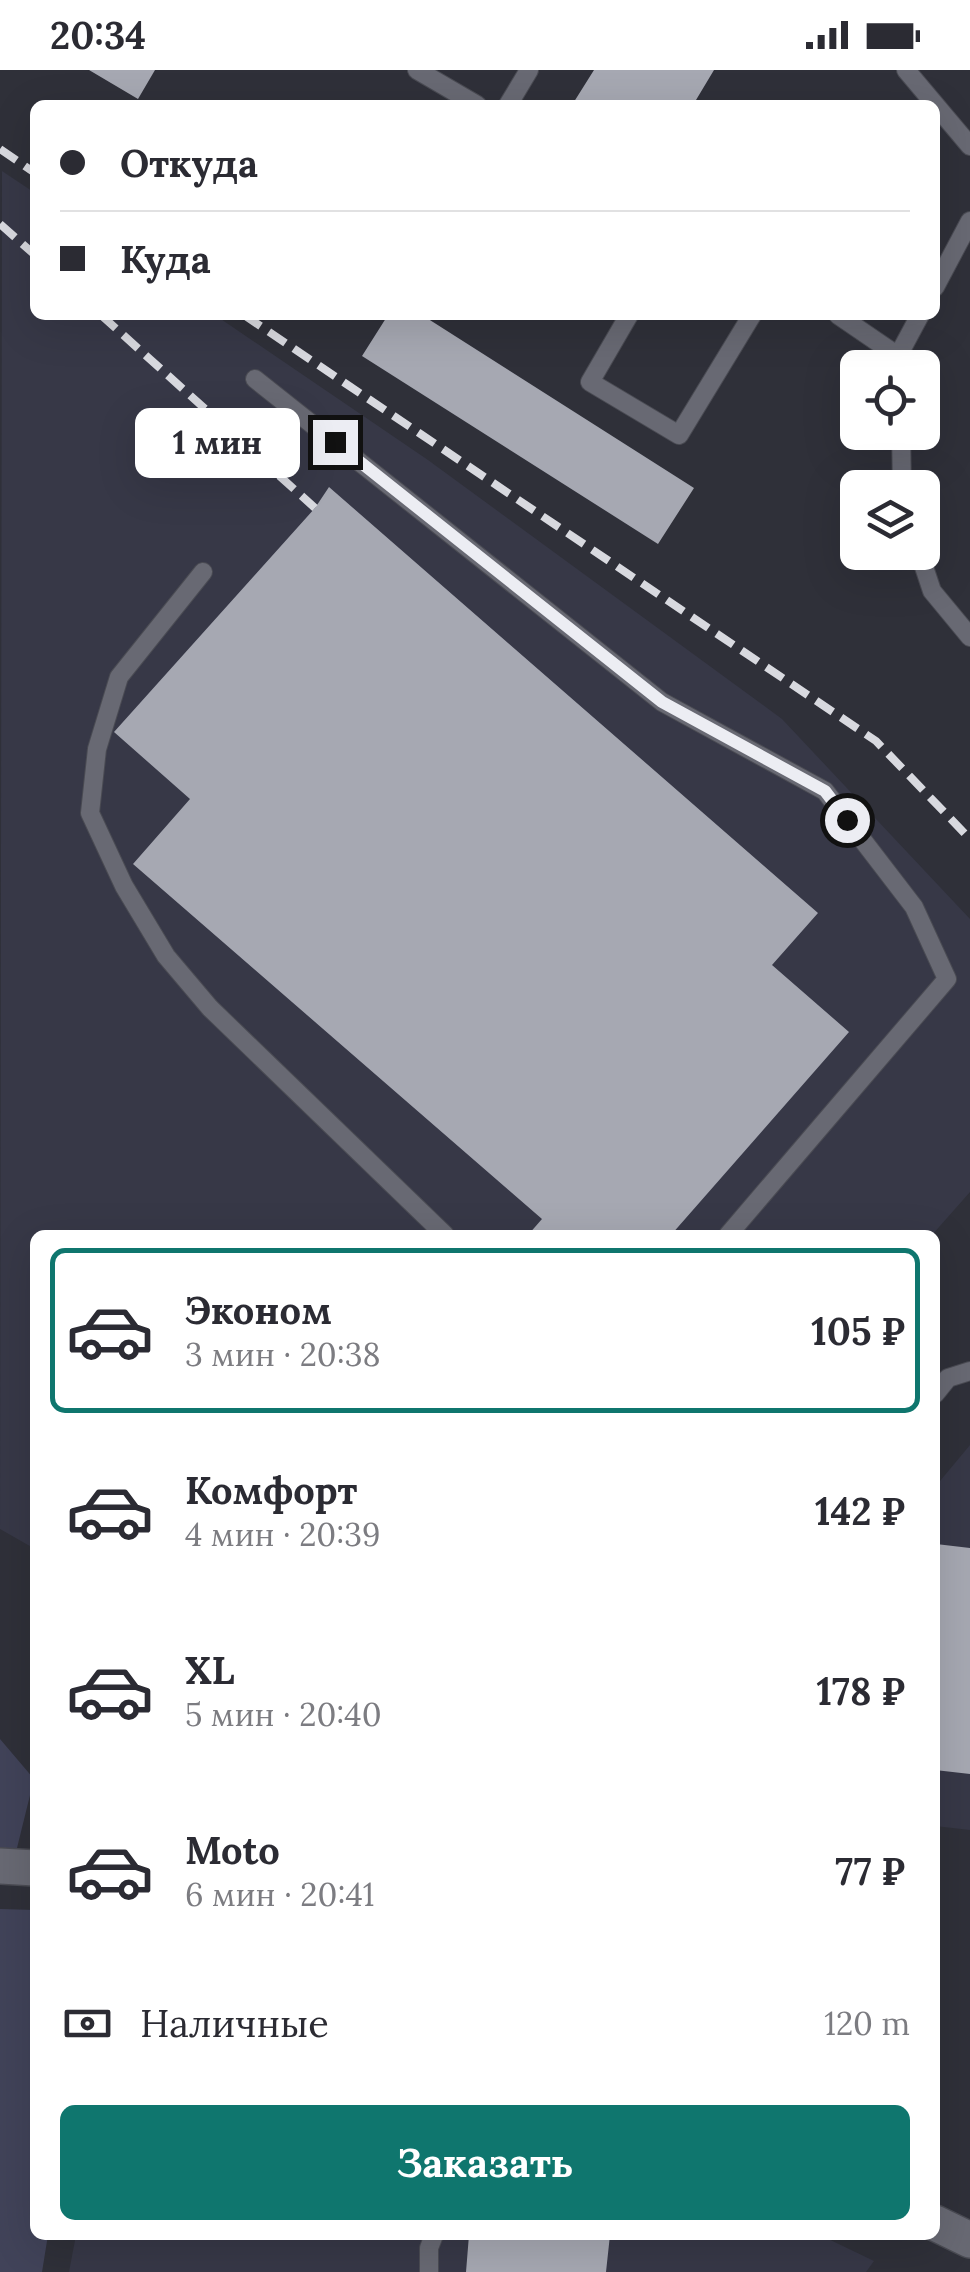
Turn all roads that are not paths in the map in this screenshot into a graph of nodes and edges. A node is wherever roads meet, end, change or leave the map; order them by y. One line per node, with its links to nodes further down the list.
1 (417, 70): 4 (lane)
2 (529, 70): 5 (lane)
3 (906, 70): 6 (lane)
4 (468, 100)
5 (511, 100)
6 (931, 100)
7 (940, 110): 8 (lane)
8 (970, 146)
9 (970, 222): 10 (lane)
10 (940, 278)
11 (626, 320): 12 (lane)
12 (749, 320)
13 (844, 320): 15 (lane)
14 (918, 320): 16 (lane)
15 (883, 350)
16 (904, 350)
17 (255, 379): 22 (lane)
18 (924, 570): 20 (lane)
19 (203, 572): 21 (lane)
20 (970, 637)
21 (441, 1230)
22 (732, 1230)
23 (970, 1371): 24 (lane)
24 (940, 1388)
25 (0, 1866): 26 (street)
26 (30, 1868)
27 (940, 2225): 29 (street)
28 (432, 2240): 30 (lane)
29 (970, 2240)
30 (430, 2272)

